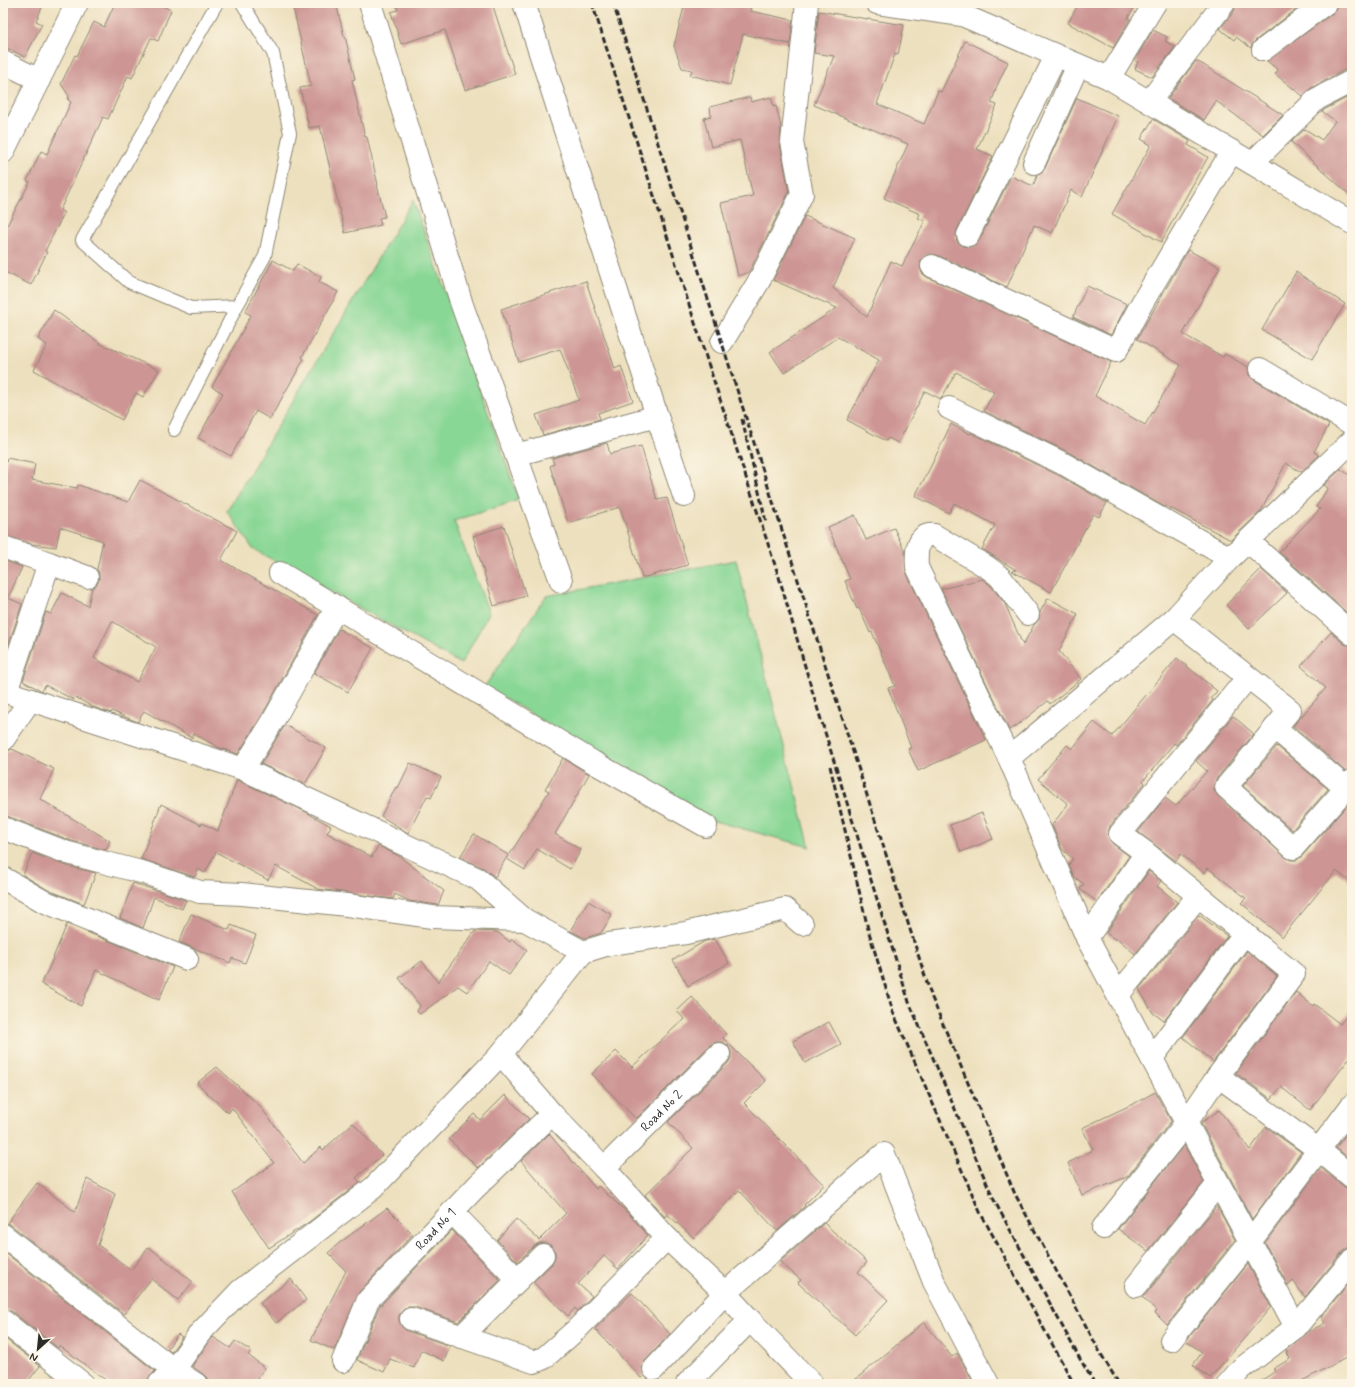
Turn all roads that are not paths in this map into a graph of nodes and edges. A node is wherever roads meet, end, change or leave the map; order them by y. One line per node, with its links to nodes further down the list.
1 (77, 3): 17 (street)
2 (217, 3): 27 (lane)
3 (242, 3): 27 (lane)
4 (370, 3): 35 (street)
5 (524, 3): 31 (street)
6 (807, 3): 28 (street)
7 (877, 3): 11 (street)
8 (1155, 3): 16 (street)
9 (1224, 3): 19 (street)
10 (1326, 3): 12 (street)
11 (966, 9): 13 (street)
12 (1263, 50)
13 (1056, 56): 15 (street); 25 (street)
14 (3, 62): 17 (street)
15 (1078, 65): 16 (street); 22 (street)
16 (1109, 78): 19 (street)
17 (39, 80): 21 (street)
18 (1352, 81): 23 (street)
19 (1150, 102): 20 (street)
20 (1232, 151): 23 (street); 26 (street)
21 (3, 152)
22 (1034, 163)
23 (1252, 163): 24 (street)
24 (1352, 223)
25 (968, 235)
26 (932, 266)
27 (237, 306): 33 (lane)
28 (722, 342)
29 (1260, 369): 32 (street)
30 (949, 408): 39 (street)
31 (658, 416): 35 (street); 36 (street)
32 (1352, 424)
33 (174, 430)
34 (1352, 441): 37 (street)
35 (516, 455): 43 (street)
36 (684, 496)
37 (1248, 541): 39 (street); 47 (street)
38 (3, 547): 40 (street)
39 (1230, 558): 46 (street)
40 (49, 563): 42 (street); 49 (street)
41 (280, 573): 44 (street)
42 (87, 577)
43 (561, 581)
44 (337, 607): 54 (street); 56 (street)
45 (1028, 614): 53 (street)
46 (1174, 619): 48 (street); 53 (street)
47 (1352, 634)
48 (1248, 677): 51 (street); 58 (street)
49 (5, 692): 50 (street)
50 (30, 700): 52 (street); 54 (street)
51 (1275, 728): 55 (street); 55 (street)
52 (3, 740)
53 (1009, 758): 64 (street)
54 (243, 769): 61 (street)
55 (1349, 785)
56 (706, 826)
57 (3, 828): 61 (street)
58 (1146, 853): 60 (street); 64 (street)
59 (3, 878): 66 (street)
60 (1198, 896): 63 (street); 67 (street)
61 (525, 920): 65 (street)
62 (802, 924): 65 (street)
63 (1244, 934): 70 (street); 71 (street)
64 (1087, 938): 67 (street)
65 (583, 952): 68 (street)
66 (187, 959)
67 (1118, 995): 70 (street)
68 (501, 1054): 73 (street); 97 (street)
69 (719, 1054): 76 (street, Road No 2)
70 (1152, 1058): 74 (street)
71 (1218, 1076): 74 (street); 75 (street)
72 (1352, 1106): 75 (street)
73 (552, 1114): 76 (street); 79 (street, Road No 1)
74 (1186, 1122): 78 (street); 80 (street)
75 (1319, 1150): 77 (street); 83 (street)
76 (604, 1168): 82 (street)
77 (1352, 1178)
78 (1218, 1184): 83 (street); 87 (street)
79 (452, 1212): 86 (street); 95 (street, Road No 1)
80 (1103, 1228)
81 (3, 1235): 97 (street)
82 (668, 1238): 88 (street); 93 (street)
83 (1250, 1242): 92 (street); 94 (street)
84 (543, 1255): 86 (street)
85 (1350, 1267): 92 (street)
86 (518, 1280): 93 (street)
87 (1136, 1286)
88 (726, 1293): 90 (street); 96 (street); 102 (street)
89 (411, 1319): 93 (street)
90 (750, 1320): 100 (street); 101 (street)
91 (3, 1321): 98 (street)
92 (1296, 1327): 103 (street)
93 (461, 1337)
94 (1171, 1340)
95 (343, 1361)
96 (654, 1369)
97 (166, 1377): 99 (street)
98 (82, 1384)
99 (196, 1384)
100 (687, 1384)
101 (812, 1384)
102 (988, 1384)
103 (1228, 1384)

